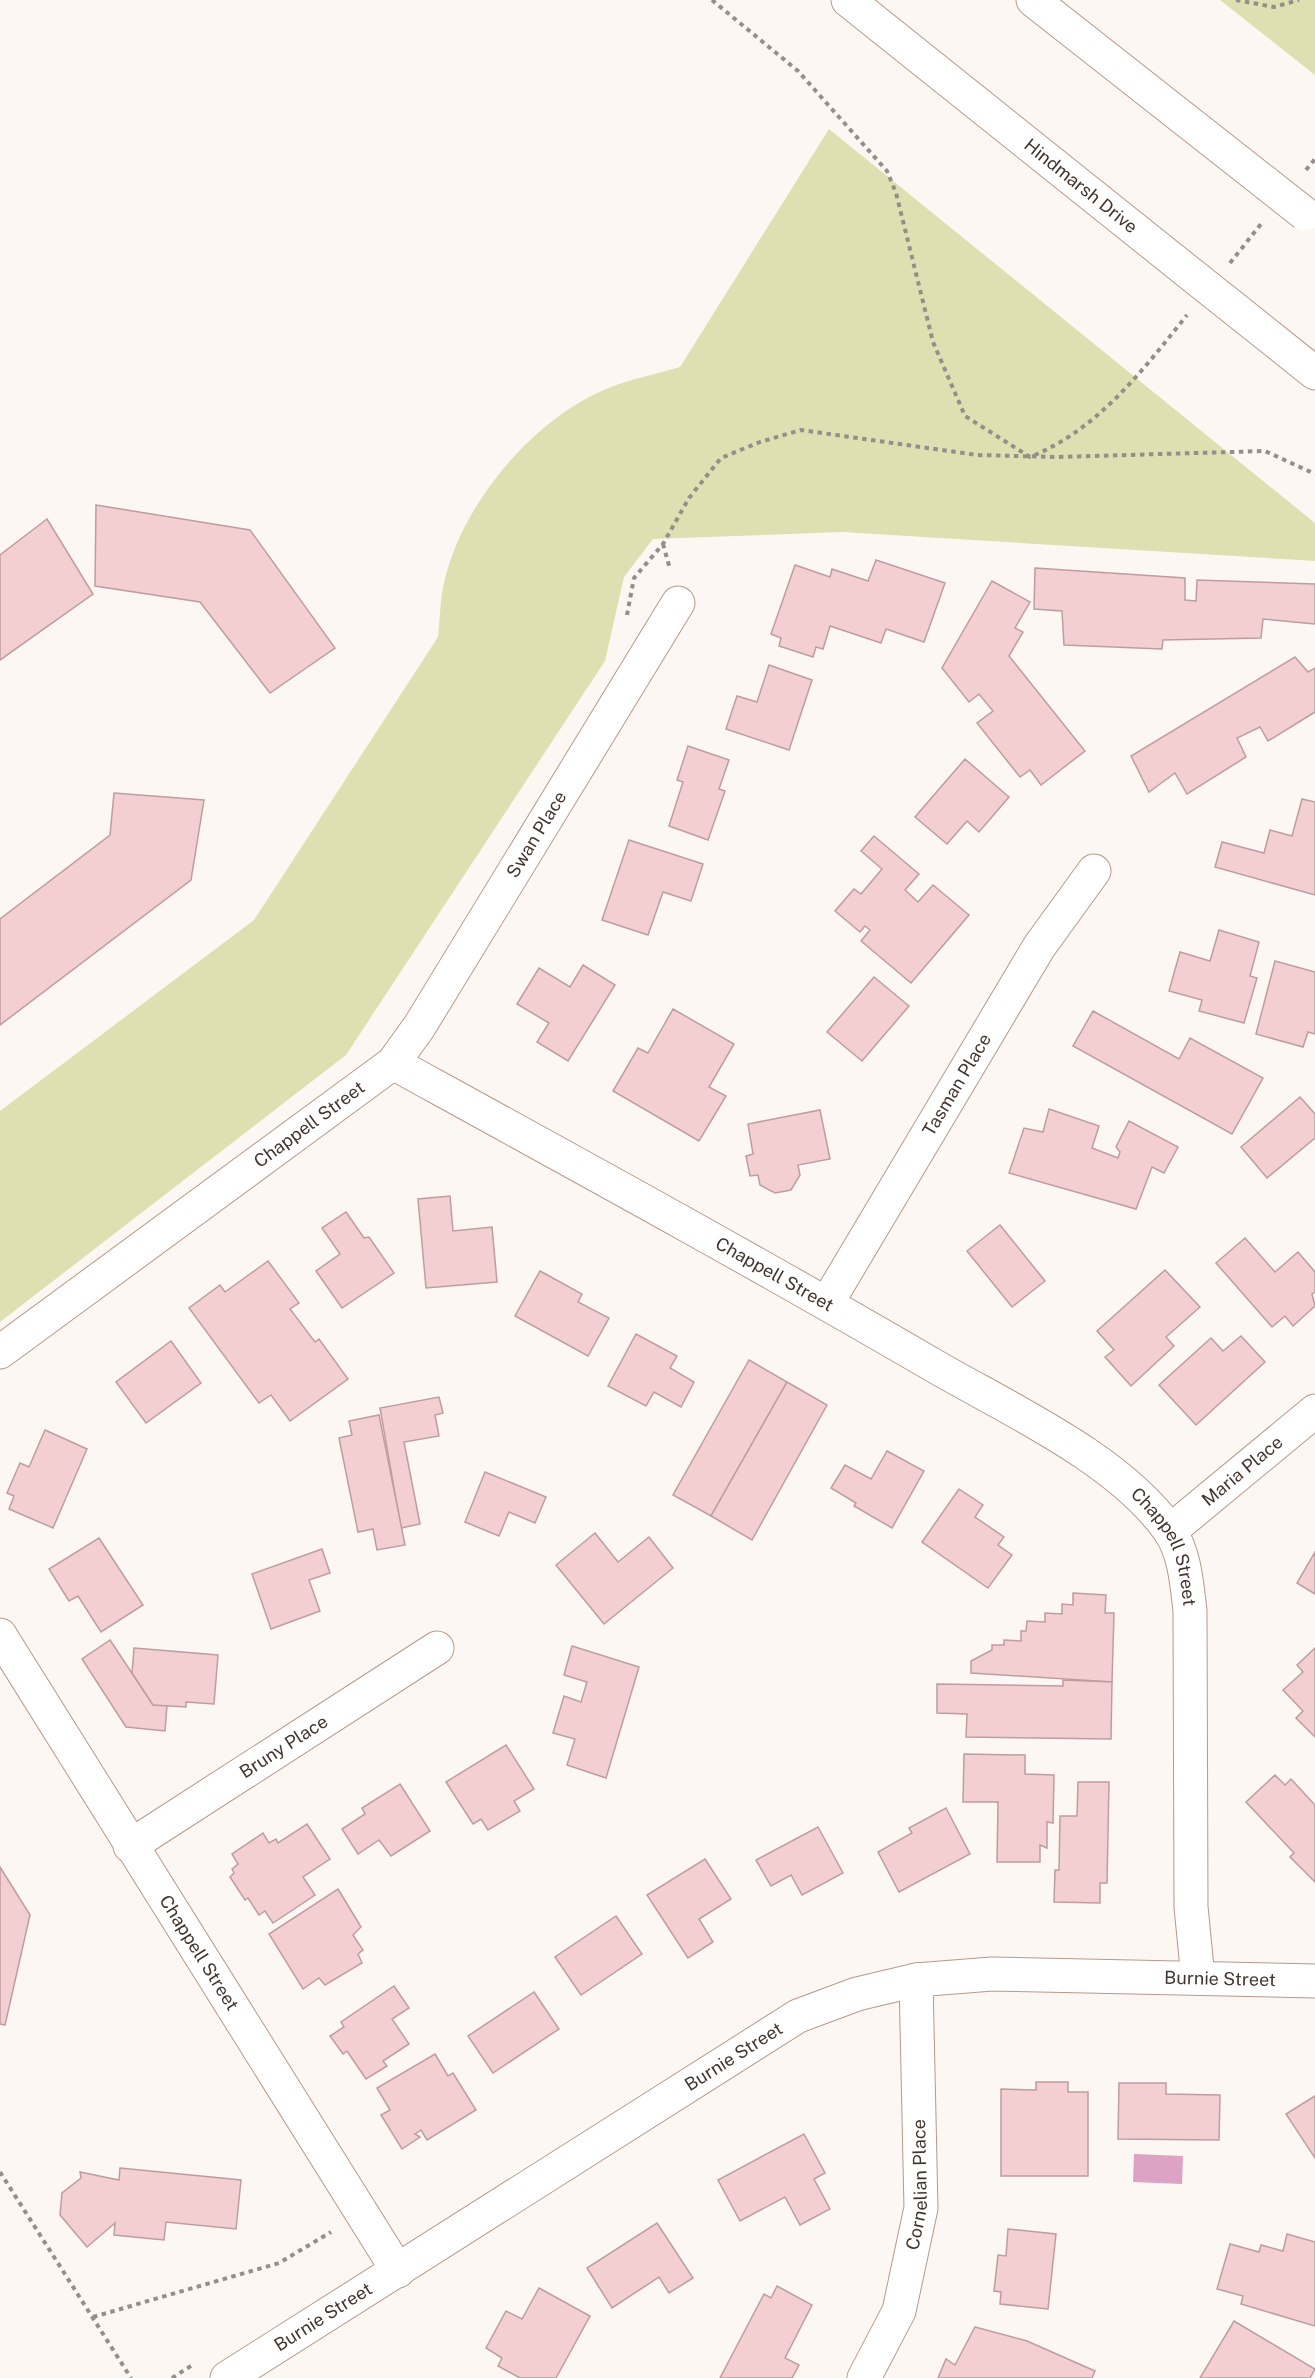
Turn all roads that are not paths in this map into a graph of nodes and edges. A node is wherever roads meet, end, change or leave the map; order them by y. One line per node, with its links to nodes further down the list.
1 (848, 0): 4 (street, Hindmarsh Drive, bridge)
2 (1033, 0): 3 (street, bridge)
3 (1310, 218)
4 (1315, 374)
5 (678, 603): 7 (street, Swan Place)
6 (1094, 871): 8 (street, Tasman Place)
7 (393, 1063): 8 (street, Chappell Street); 9 (street, Chappell Street)
8 (827, 1303): 11 (street, Chappell Street)
9 (0, 1352)
10 (1315, 1411): 11 (street, Maria Place)
11 (1170, 1531): 15 (street, Chappell Street)
12 (0, 1635): 14 (street, Chappell Street)
13 (436, 1648): 14 (street, Bruny Place)
14 (130, 1846): 18 (street, Chappell Street)
15 (1198, 1978): 16 (street, Burnie Street); 17 (street, Burnie Street)
16 (916, 1980): 18 (street, Burnie Street); 20 (street, Cornelian Place)
17 (1315, 1981)
18 (398, 2271): 19 (street, Burnie Street)
19 (227, 2378)
20 (864, 2378)

